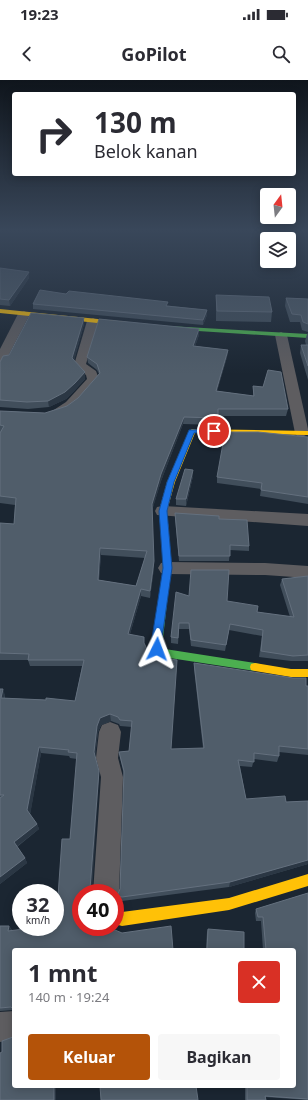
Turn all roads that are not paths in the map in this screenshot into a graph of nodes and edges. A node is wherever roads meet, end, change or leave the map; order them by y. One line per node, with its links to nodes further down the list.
1 (0, 311): 2 (main road)
2 (24, 314): 3 (main road); 8 (street)
3 (93, 321): 4 (main road); 9 (street)
4 (137, 325)
5 (159, 327): 6 (main road)
6 (281, 335): 7 (main road); 10 (street)
7 (308, 336)
8 (0, 360)
9 (41, 415)
10 (305, 433): 11 (main road)
11 (163, 511): 12 (street); 13 (main road)
12 (308, 520)
13 (167, 568): 14 (street); 15 (main road)
14 (308, 572)
15 (308, 673)
16 (110, 732): 18 (street)
17 (308, 880): 19 (main road)
18 (106, 884)
19 (124, 919)
20 (12, 1025): 21 (street)
21 (0, 1027)

